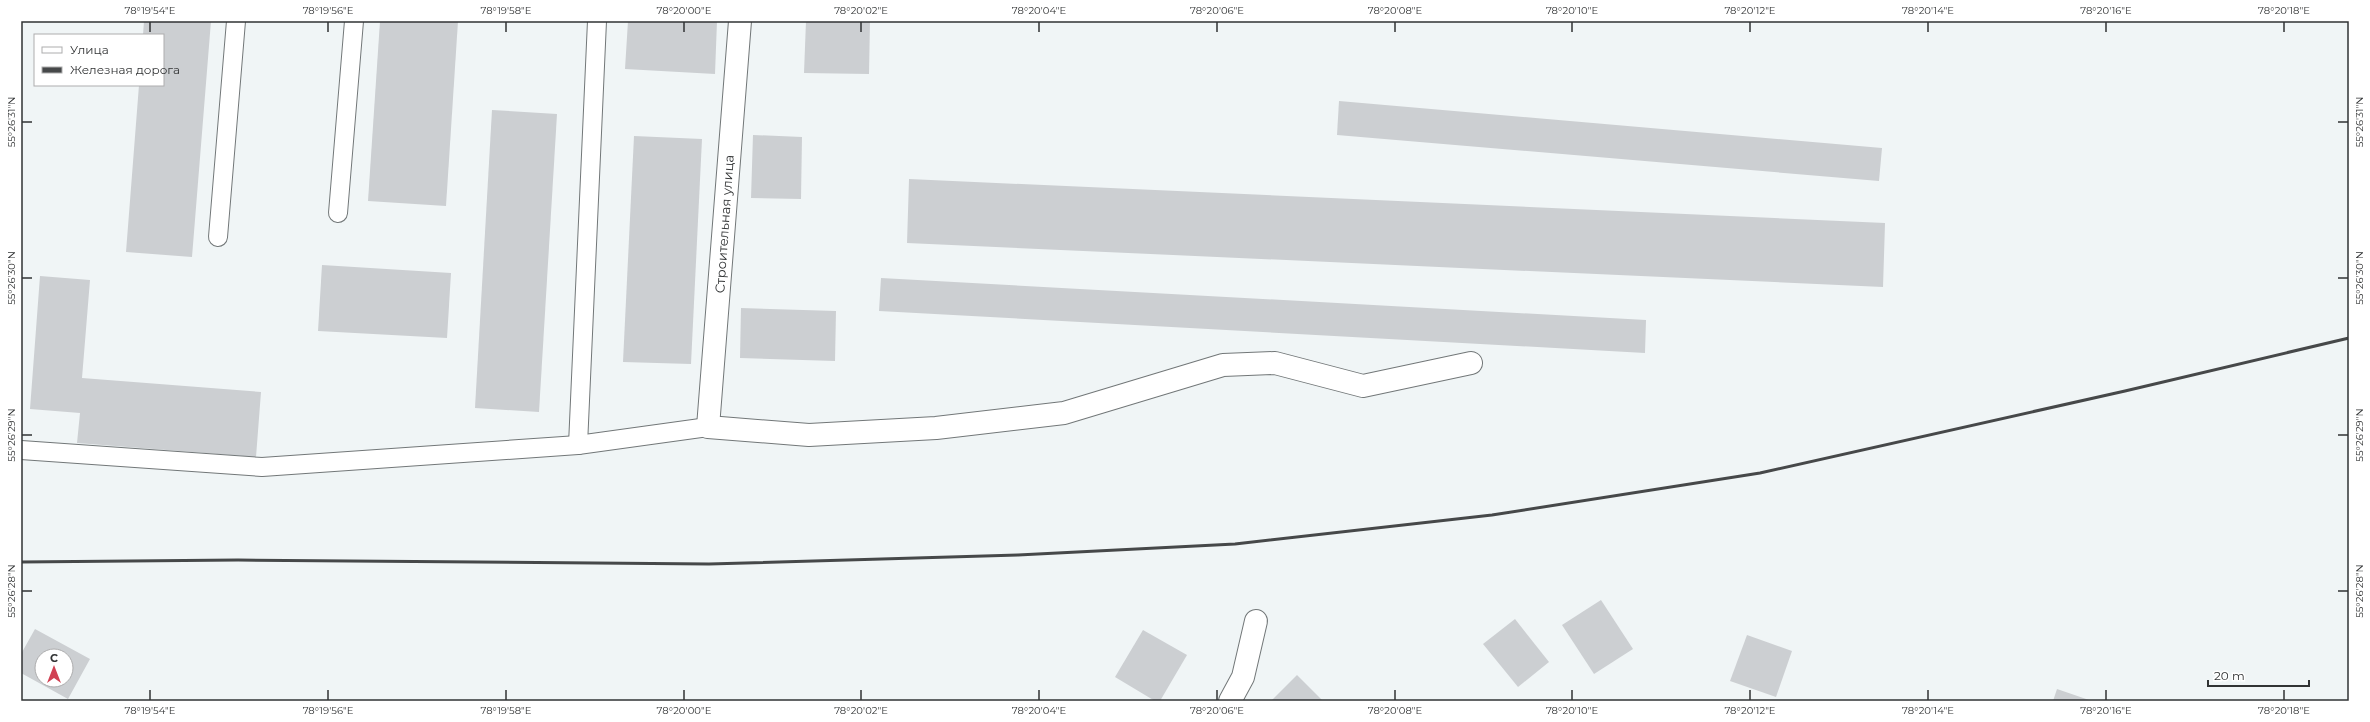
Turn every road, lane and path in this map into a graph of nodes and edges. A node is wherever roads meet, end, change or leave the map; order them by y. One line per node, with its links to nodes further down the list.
1 (236, 21): 6 (lane)
2 (354, 21): 5 (lane)
3 (597, 21): 9 (lane)
4 (740, 21): 8 (street, Строительная улица)
5 (338, 214)
6 (218, 237)
7 (1471, 363): 8 (street)
8 (708, 427): 9 (lane)
9 (578, 445): 10 (lane)
10 (21, 450)
11 (1256, 621): 12 (street)
12 (1230, 701)

